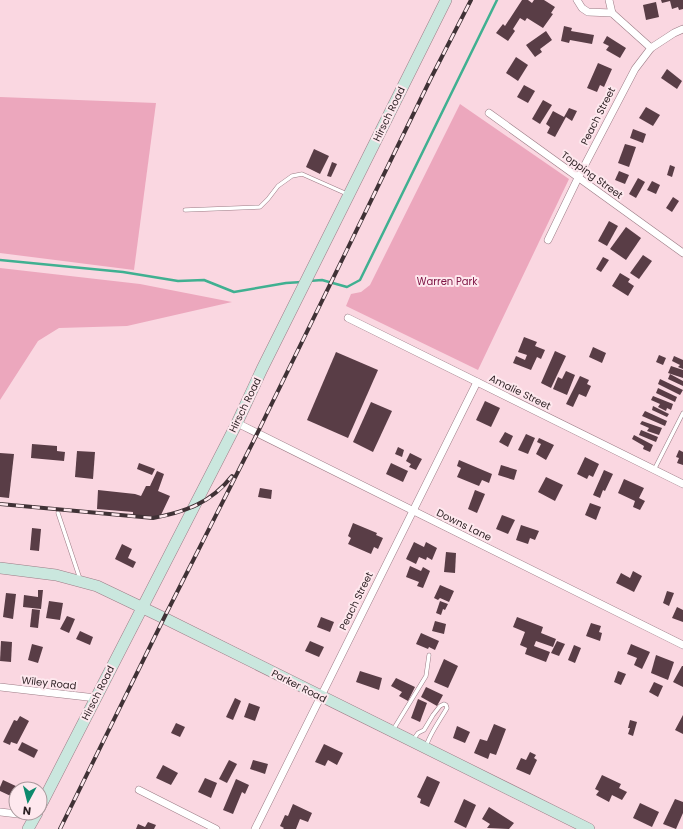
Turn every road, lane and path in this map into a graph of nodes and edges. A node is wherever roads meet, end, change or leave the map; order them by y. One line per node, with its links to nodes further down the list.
1 (446, 0): 9 (main road, Hirsch Road)
2 (577, 0): 4 (street)
3 (609, 0): 4 (street)
4 (612, 14): 6 (street)
5 (683, 29): 6 (street, Peach Street)
6 (651, 48): 8 (street, Peach Street)
7 (489, 113): 8 (street, Topping Street)
8 (578, 178): 11 (street, Peach Street); 12 (street, Topping Street)
9 (348, 195): 10 (lane); 16 (main road, Hirsch Road)
10 (185, 210)
11 (548, 240)
12 (683, 253)
13 (348, 318): 14 (street, Amalie Street)
14 (477, 382): 17 (street, Amalie Street); 19 (street, Peach Street)
15 (683, 413): 17 (lane)
16 (237, 423): 19 (street, Downs Lane); 23 (main road, Hirsch Road)
17 (654, 470): 18 (street, Amalie Street)
18 (683, 484)
19 (412, 511): 24 (street, Downs Lane); 27 (street, Peach Street)
20 (58, 514): 22 (lane)
21 (0, 568): 22 (main road, Parker Road)
22 (81, 582): 23 (main road, Parker Road)
23 (142, 608): 27 (main road, Parker Road); 28 (main road, Hirsch Road)
24 (683, 645)
25 (429, 655): 29 (lane)
26 (0, 687): 28 (street, Wiley Road)
27 (320, 696): 29 (main road, Parker Road); 35 (street, Peach Street)
28 (96, 698): 33 (main road, Hirsch Road)
29 (392, 732): 30 (main road, Parker Road)
30 (412, 741): 31 (main road, Parker Road); 31 (lane)
31 (426, 748): 36 (main road, Parker Road)
32 (139, 790): 34 (street)
33 (48, 791)
34 (216, 829)
35 (255, 829)
36 (589, 829)

